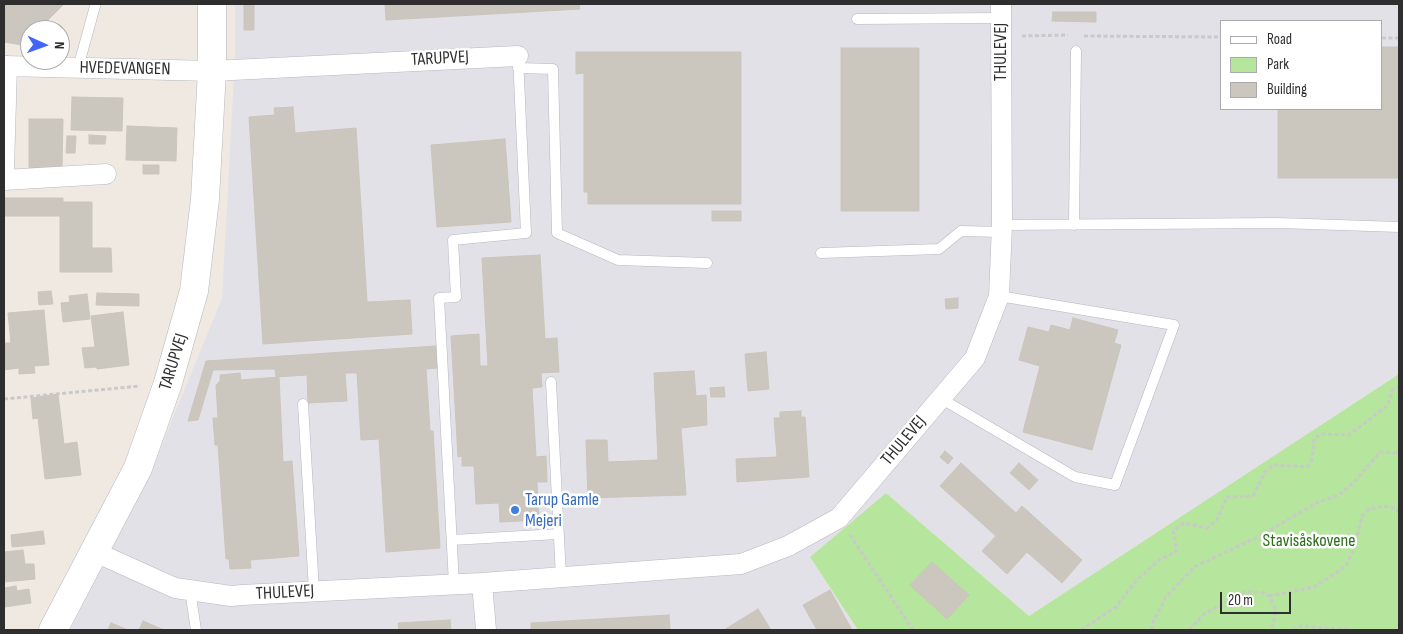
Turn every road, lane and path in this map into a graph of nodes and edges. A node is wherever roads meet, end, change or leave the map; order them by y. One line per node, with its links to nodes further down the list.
1 (212, 4): 12 (street, TARUPVEJ)
2 (95, 6): 11 (lane)
3 (857, 19): 4 (lane)
4 (1001, 19): 5 (path); 18 (street, THULEVEJ)
5 (1220, 37)
6 (1383, 38): 7 (path)
7 (1399, 38)
8 (1076, 51): 16 (lane)
9 (518, 62): 12 (street, TARUPVEJ); 20 (lane); 32 (lane)
10 (6, 66): 11 (street, HVEDEVANGEN); 13 (street, HVEDEVANGEN)
11 (78, 68): 12 (street, HVEDEVANGEN)
12 (212, 71): 23 (street, TARUPVEJ)
13 (4, 168)
14 (106, 174): 15 (street)
15 (4, 180)
16 (1074, 225): 17 (lane); 18 (lane)
17 (1399, 227)
18 (1002, 228): 19 (lane); 21 (street, THULEVEJ)
19 (820, 252)
20 (707, 263)
21 (999, 296): 25 (street, THULEVEJ); 25 (lane)
22 (551, 382): 31 (lane)
23 (168, 383): 26 (path); 33 (street, TARUPVEJ)
24 (1399, 386): 44 (path)
25 (940, 398): 30 (street, THULEVEJ)
26 (4, 399)
27 (303, 404): 38 (lane)
28 (1399, 453): 45 (path)
29 (1399, 512): 39 (path)
30 (839, 518): 34 (street, THULEVEJ); 43 (path)
31 (558, 534): 32 (lane); 34 (lane)
32 (452, 540): 36 (lane)
33 (95, 552): 37 (street, THULEVEJ); 40 (street, TARUPVEJ)
34 (561, 577): 35 (street, THULEVEJ)
35 (482, 583): 36 (street, THULEVEJ); 42 (street)
36 (454, 584): 38 (street, THULEVEJ)
37 (190, 590): 38 (street, THULEVEJ); 41 (lane)
38 (314, 591)
39 (1268, 596): 46 (path); 47 (path)
40 (53, 630)
41 (196, 630)
42 (486, 630)
43 (913, 630)
44 (1081, 630)
45 (1152, 630)
46 (1189, 630)
47 (1272, 630)
48 (1293, 630): 49 (path)
49 (1356, 630)

